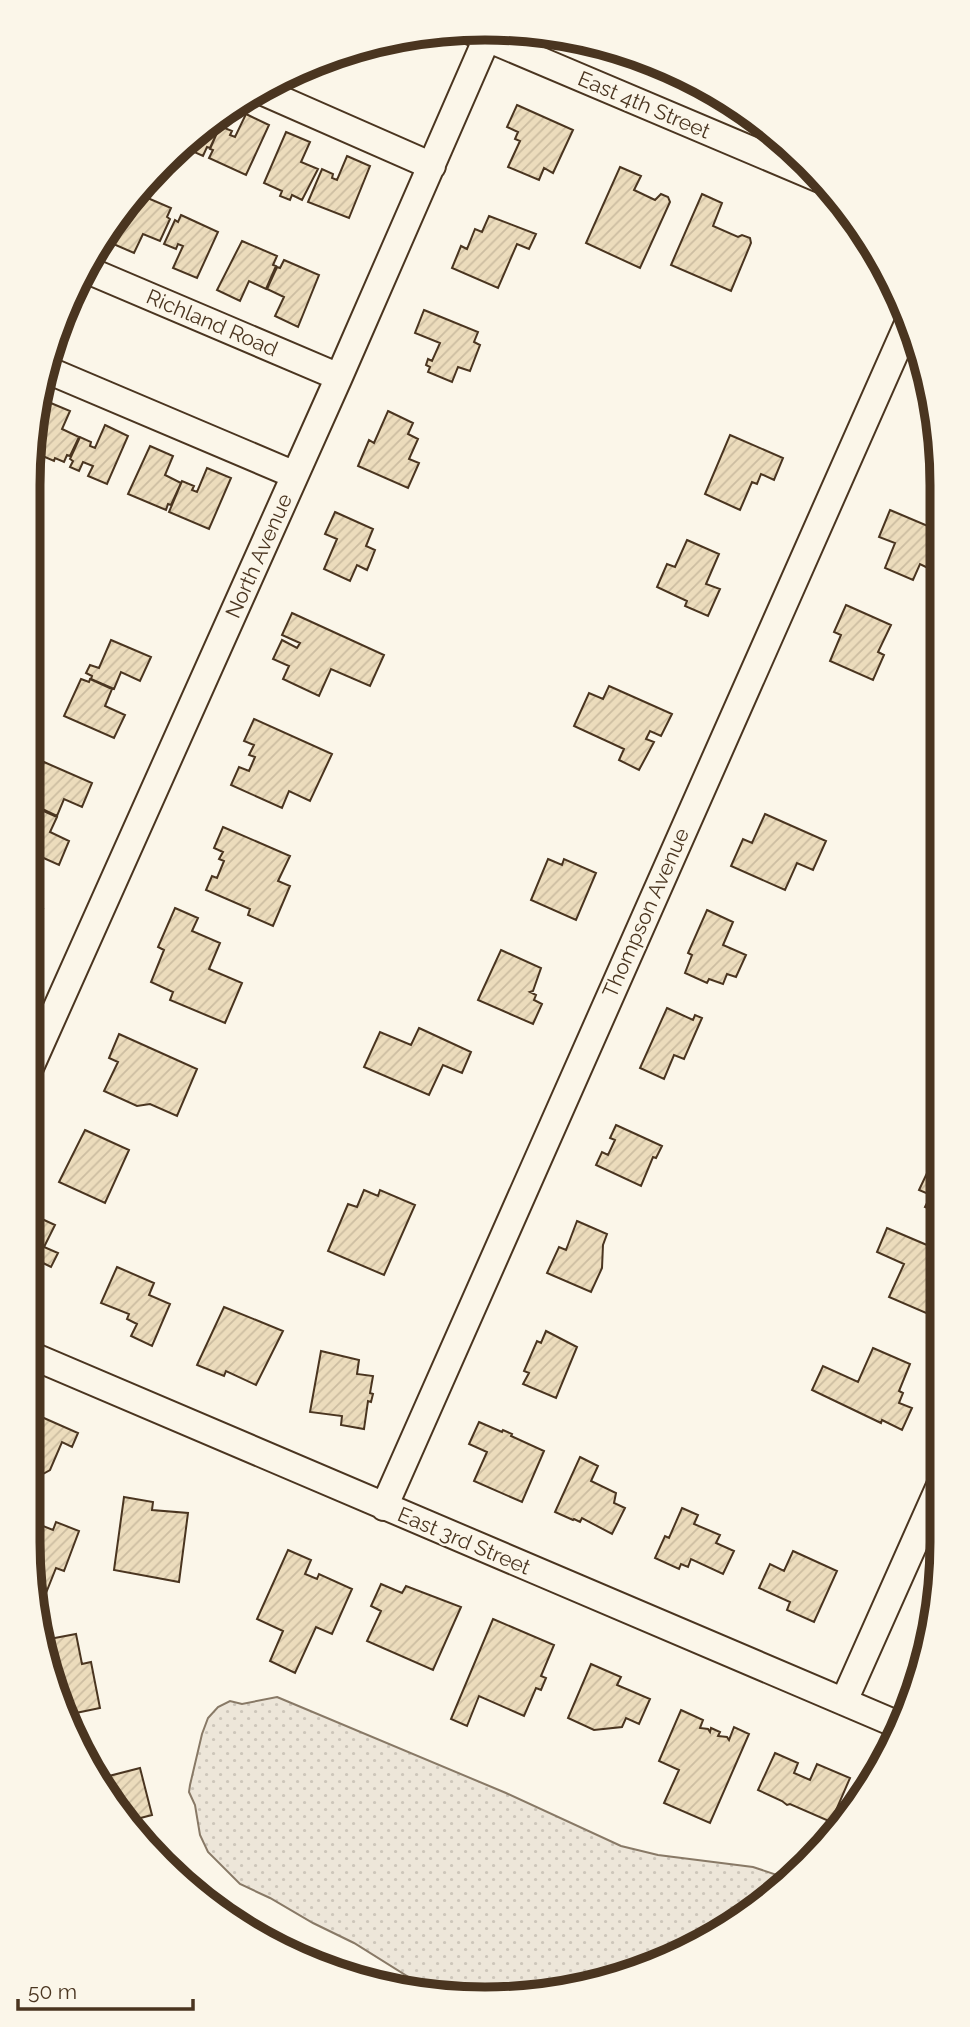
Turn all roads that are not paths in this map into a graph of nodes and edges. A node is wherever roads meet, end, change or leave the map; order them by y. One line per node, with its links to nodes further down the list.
1 (476, 40): 4 (street, North Avenue)
2 (493, 40): 5 (street, East 4th Street)
3 (271, 95): 4 (street)
4 (432, 166): 9 (street, North Avenue)
5 (799, 171)
6 (94, 273): 9 (street, Richland Road)
7 (903, 333): 13 (street, Thompson Avenue)
8 (54, 373): 10 (street)
9 (339, 377): 10 (street, North Avenue)
10 (295, 475): 11 (street, North Avenue)
11 (40, 1045)
12 (40, 1359): 13 (street, East 3rd Street)
13 (384, 1507): 15 (street, East 3rd Street)
14 (930, 1508): 15 (street)
15 (844, 1701): 16 (street, East 3rd Street)
16 (892, 1722)

